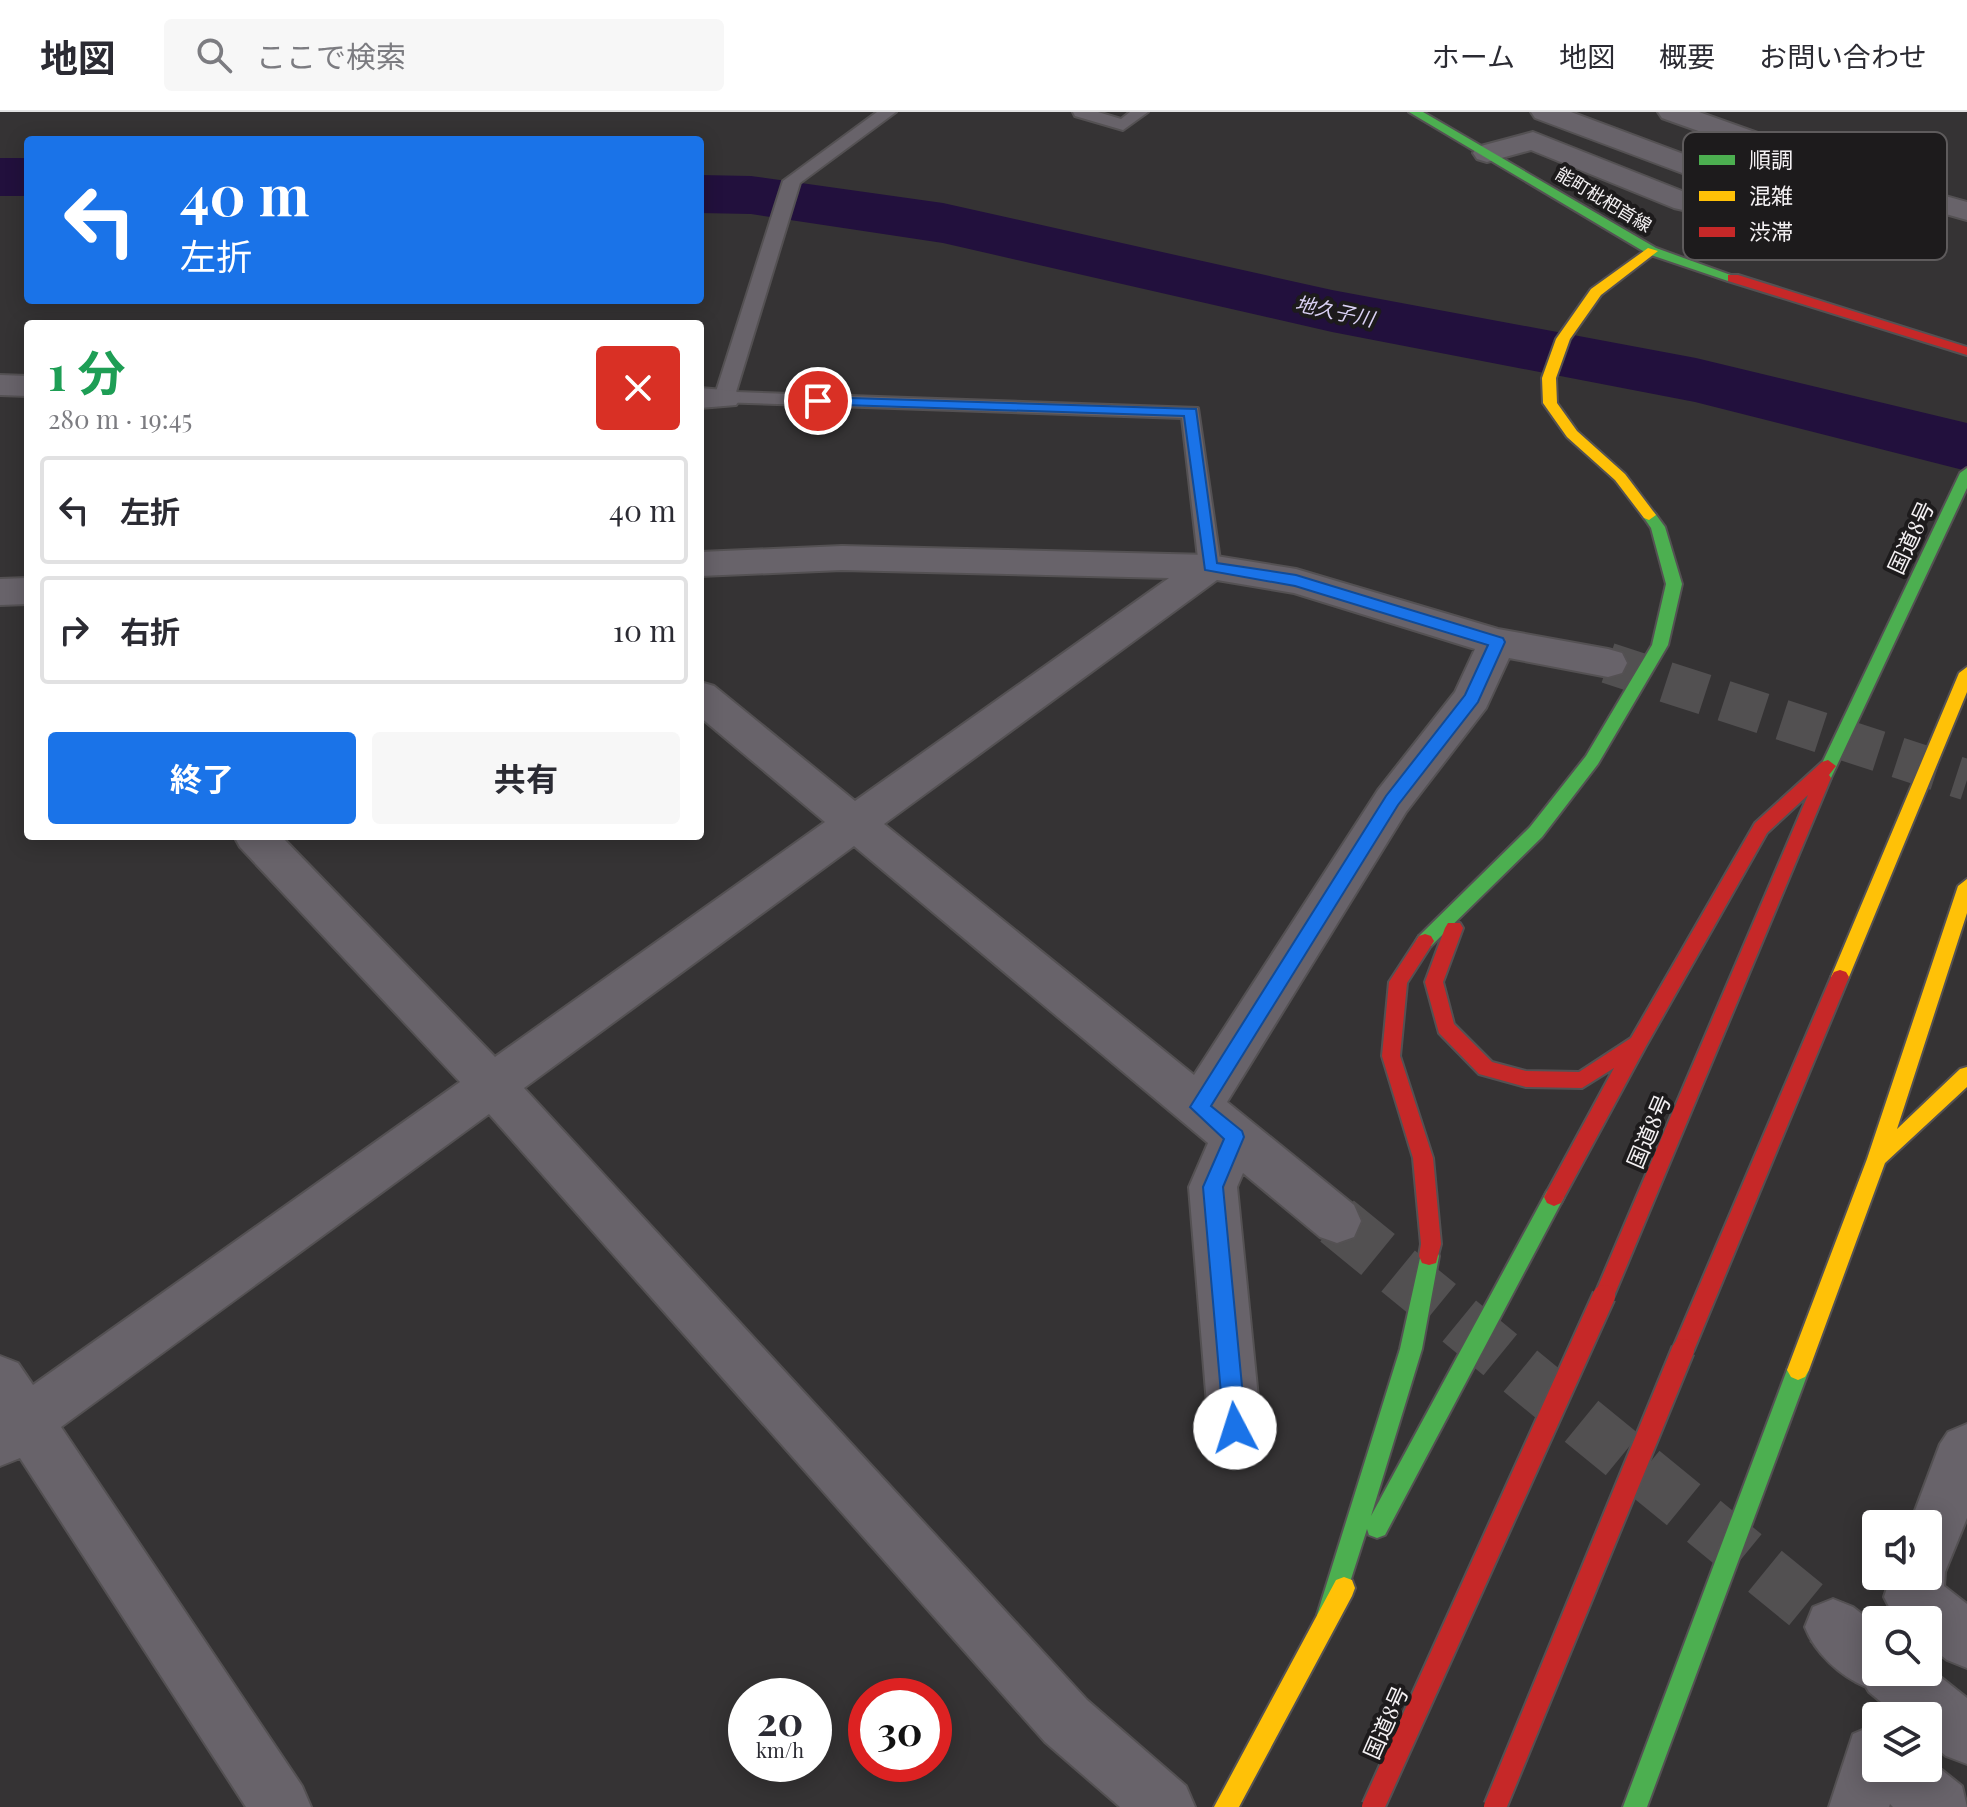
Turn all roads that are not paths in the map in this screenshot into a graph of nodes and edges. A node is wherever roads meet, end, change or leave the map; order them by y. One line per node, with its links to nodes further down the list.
1 (888, 112): 17 (lane)
2 (1081, 112): 3 (lane)
3 (1140, 112)
4 (1415, 112): 8 (main road, 能町枇杷首線)
5 (1545, 112): 9 (street)
6 (1672, 112): 7 (street)
7 (1728, 132)
8 (1487, 153): 10 (street); 13 (main road, 能町枇杷首線)
9 (1683, 164)
10 (1683, 202)
11 (1947, 205): 12 (street)
12 (1967, 211)
13 (1652, 251): 14 (main road, 能町枇杷首線); 29 (main road)
14 (1967, 351)
15 (0, 385): 16 (street)
16 (24, 386)
17 (712, 398): 20 (lane)
18 (1967, 473): 25 (main road, 国道8号)
19 (704, 564): 20 (street)
20 (1210, 567): 21 (street); 26 (street)
21 (1497, 642): 22 (street); 33 (street)
22 (1608, 663)
23 (1967, 673): 53 (main road, bridge)
24 (704, 699): 26 (street)
25 (1828, 766): 30 (main road); 52 (main road, 国道8号, bridge)
26 (854, 823): 32 (street); 33 (street)
27 (259, 840): 32 (street)
28 (1967, 886): 34 (main road)
29 (1462, 908): 30 (main road); 41 (main road)
30 (1639, 1040): 41 (main road)
31 (1967, 1075): 34 (main road)
32 (492, 1085): 36 (street); 50 (street)
33 (1217, 1122): 35 (street); 37 (street)
34 (1877, 1159): 54 (main road)
35 (1337, 1221)
36 (9, 1414): 49 (street)
37 (1235, 1428)
38 (1967, 1450): 39 (street)
39 (1942, 1511)
40 (1914, 1590): 43 (street)
41 (1329, 1615): 51 (main road)
42 (1833, 1627): 44 (street)
43 (1967, 1640)
44 (1862, 1651)
45 (1906, 1686): 46 (street)
46 (1967, 1735)
47 (1866, 1782): 55 (street)
48 (1909, 1782): 56 (street)
49 (281, 1807)
50 (1165, 1807)
51 (1226, 1807)
52 (1373, 1807)
53 (1495, 1807)
54 (1635, 1807)
55 (1859, 1807)
56 (1941, 1807)

